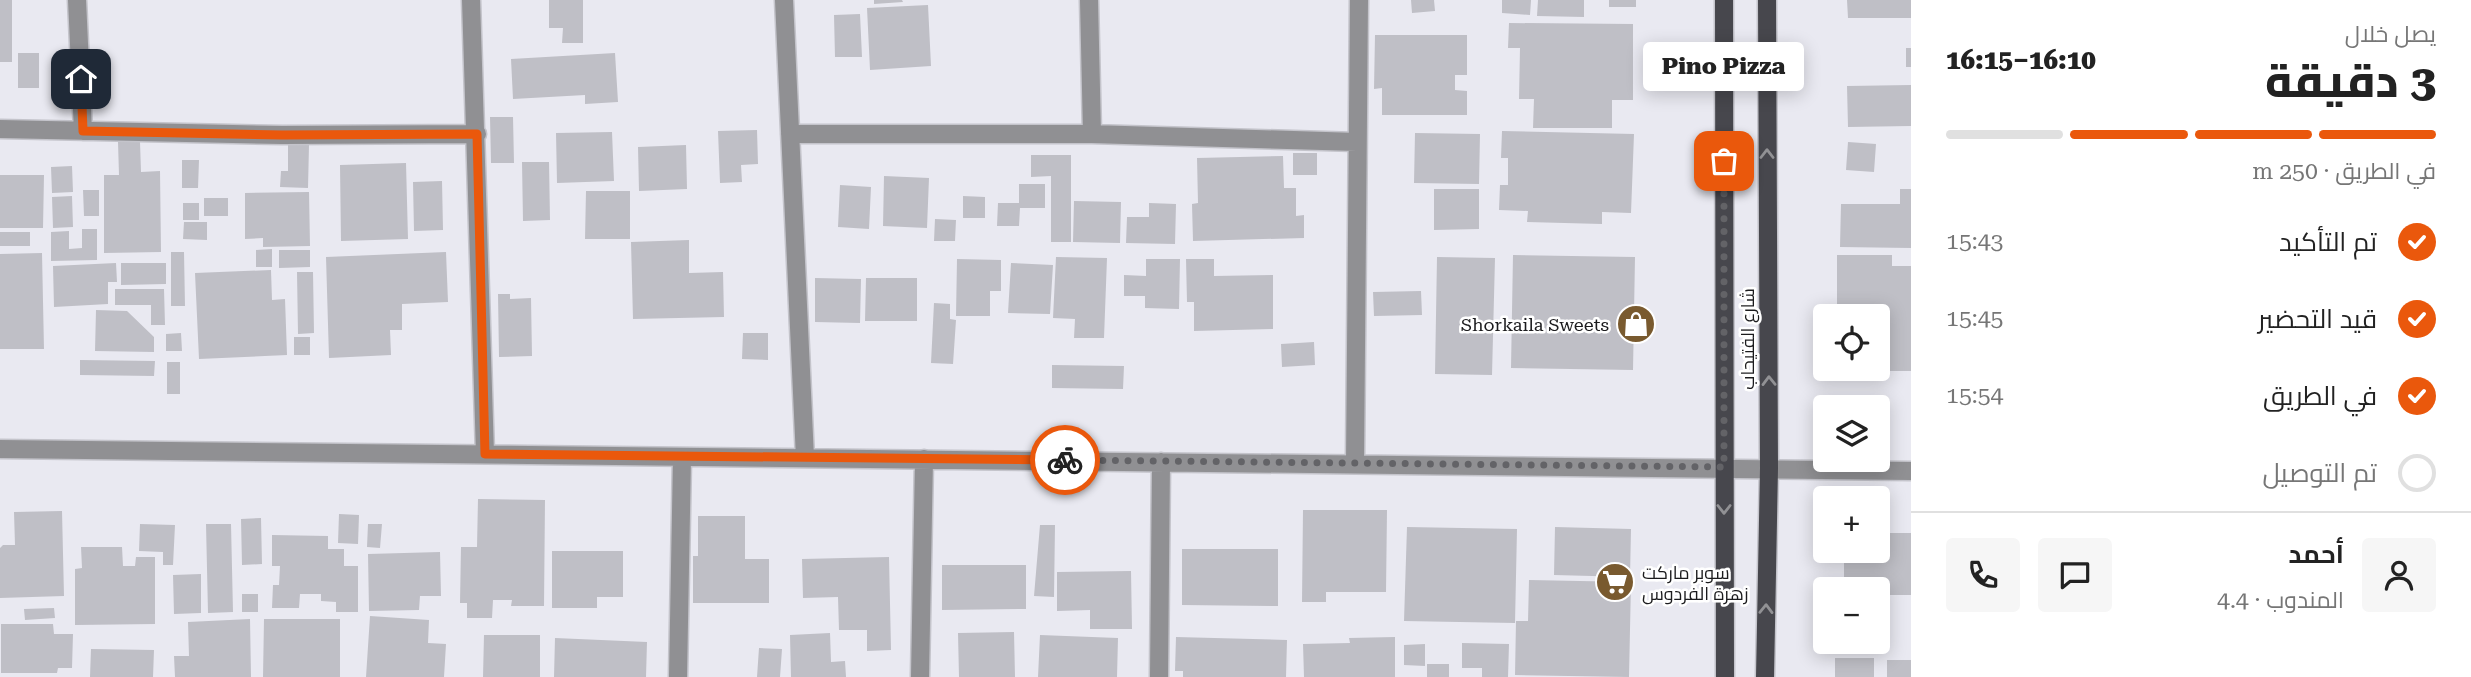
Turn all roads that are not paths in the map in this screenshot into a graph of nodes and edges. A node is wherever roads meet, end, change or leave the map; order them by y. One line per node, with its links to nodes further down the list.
1 (78, 0): 9 (street)
2 (471, 0): 10 (street)
3 (784, 0): 11 (street)
4 (1089, 0): 12 (street)
5 (1359, 0): 13 (street)
6 (1724, 0): 21 (main road, شارع الفتيحاب)
7 (1767, 0): 22 (main road, شارع الفتيحاب, one-way to 7)
8 (0, 129): 9 (street)
9 (83, 131): 10 (street)
10 (477, 134): 15 (street)
11 (790, 134): 12 (street); 17 (street)
12 (1092, 134): 13 (street)
13 (1357, 142): 20 (street)
14 (0, 449): 15 (street)
15 (485, 454): 16 (street)
16 (682, 457): 17 (street); 24 (street)
17 (805, 458): 18 (street)
18 (924, 459): 19 (street); 25 (street)
19 (1161, 462): 20 (street); 26 (street)
20 (1355, 463): 21 (street)
21 (1724, 467): 22 (street); 27 (main road, شارع الفتيحاب, one-way to 27)
22 (1769, 468): 23 (street); 28 (main road, شارع الفتيحاب, one-way to 22)
23 (1911, 471)
24 (678, 677)
25 (920, 677)
26 (1159, 677)
27 (1725, 677)
28 (1765, 677)

